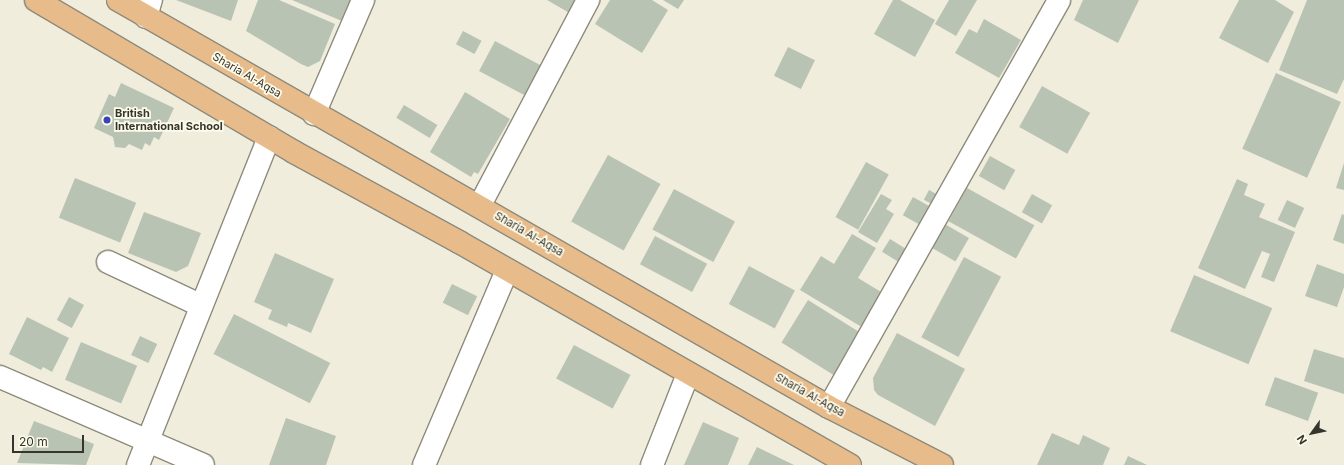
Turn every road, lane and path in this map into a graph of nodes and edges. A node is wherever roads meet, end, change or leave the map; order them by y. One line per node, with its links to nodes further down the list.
1 (36, 0): 8 (main road)
2 (118, 0): 6 (main road, Sharia Al-Aqsa)
3 (363, 0): 7 (street)
4 (588, 0): 9 (street)
5 (1059, 0): 15 (street)
6 (149, 8): 7 (main road, Sharia Al-Aqsa)
7 (314, 114): 9 (main road, Sharia Al-Aqsa)
8 (269, 137): 11 (main road); 12 (street)
9 (480, 206): 15 (main road, Sharia Al-Aqsa)
10 (108, 262): 12 (street)
11 (506, 270): 13 (main road); 19 (street)
12 (200, 305): 16 (street)
13 (688, 374): 20 (street); 21 (main road)
14 (0, 377): 16 (street)
15 (829, 407): 22 (main road, Sharia Al-Aqsa)
16 (149, 441): 17 (street); 18 (street)
17 (138, 465)
18 (203, 465)
19 (424, 465)
20 (652, 465)
21 (850, 465)
22 (942, 465)

